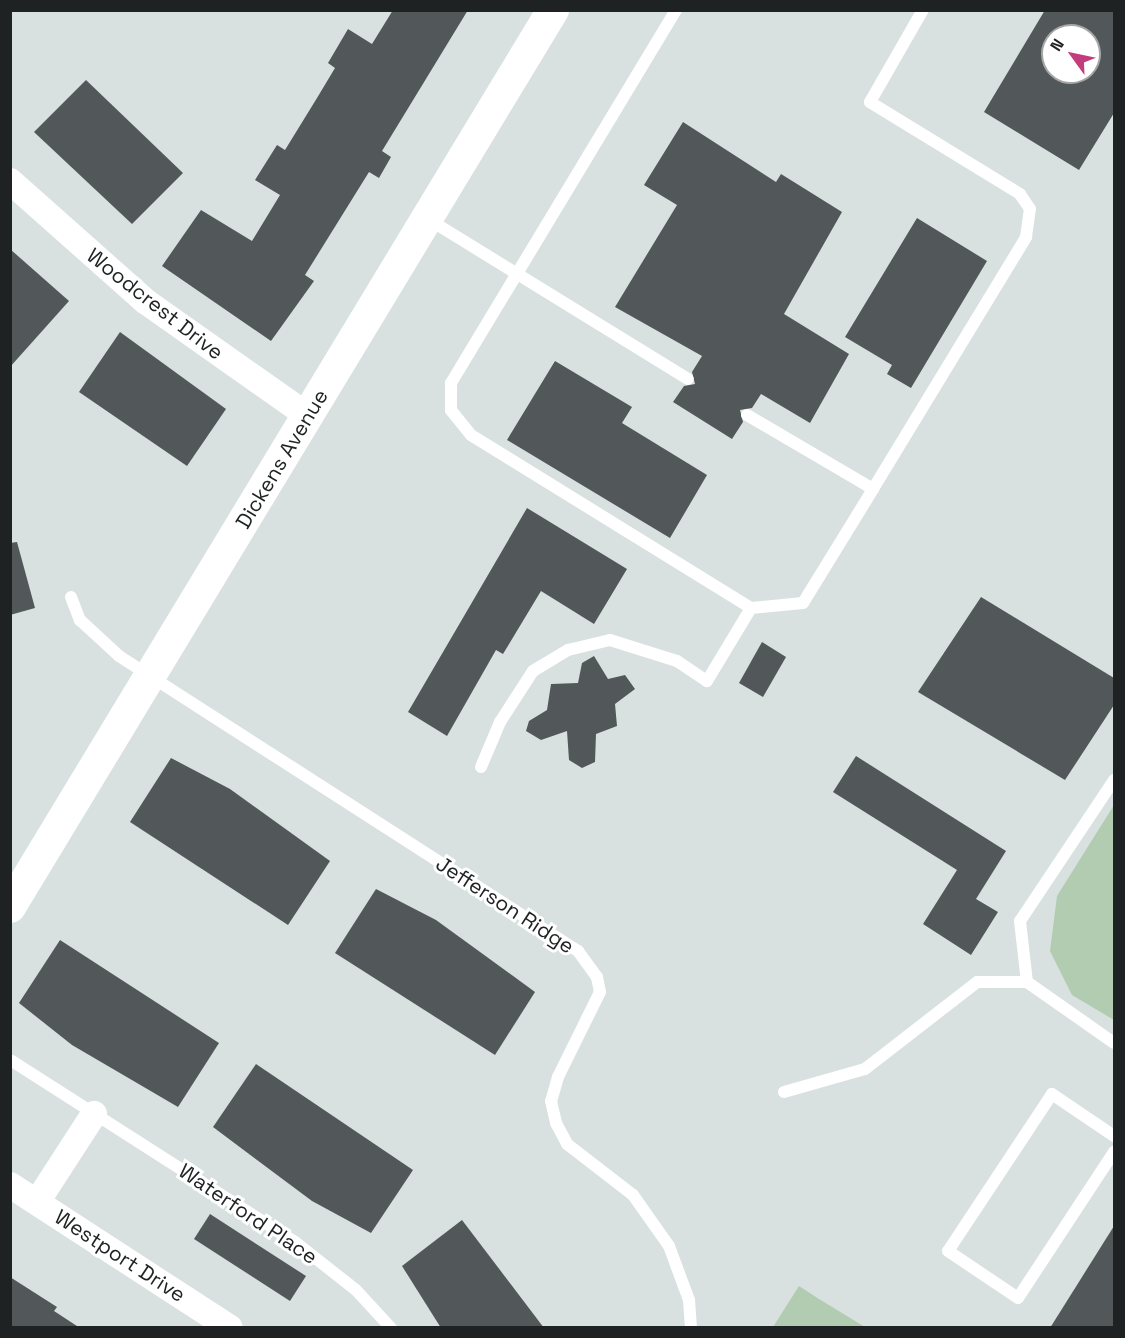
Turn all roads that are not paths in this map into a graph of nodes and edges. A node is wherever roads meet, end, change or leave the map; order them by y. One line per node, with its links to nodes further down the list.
1 (554, 10): 5 (street, Dickens Avenue)
2 (676, 10): 6 (lane)
3 (923, 10): 10 (lane)
4 (10, 181): 9 (street, Woodcrest Drive)
5 (428, 219): 6 (lane); 9 (street, Dickens Avenue)
6 (516, 273): 7 (lane); 12 (lane)
7 (688, 379)
8 (747, 415): 10 (lane)
9 (308, 416): 13 (street, Dickens Avenue)
10 (873, 489): 12 (lane)
11 (71, 597): 13 (lane)
12 (751, 608): 14 (lane)
13 (151, 676): 16 (street, Dickens Avenue); 28 (lane, Jefferson Ridge)
14 (481, 767)
15 (1114, 780): 17 (lane)
16 (10, 907)
17 (1027, 982): 18 (lane); 20 (lane)
18 (1114, 1043)
19 (12, 1061): 21 (lane, Waterford Place)
20 (784, 1092)
21 (94, 1114): 25 (street); 27 (lane, Waterford Place)
22 (1114, 1136): 23 (lane)
23 (1114, 1152)
24 (10, 1185): 25 (street, Westport Drive)
25 (37, 1202): 26 (street, Westport Drive)
26 (230, 1328)
27 (391, 1328)
28 (691, 1328)

